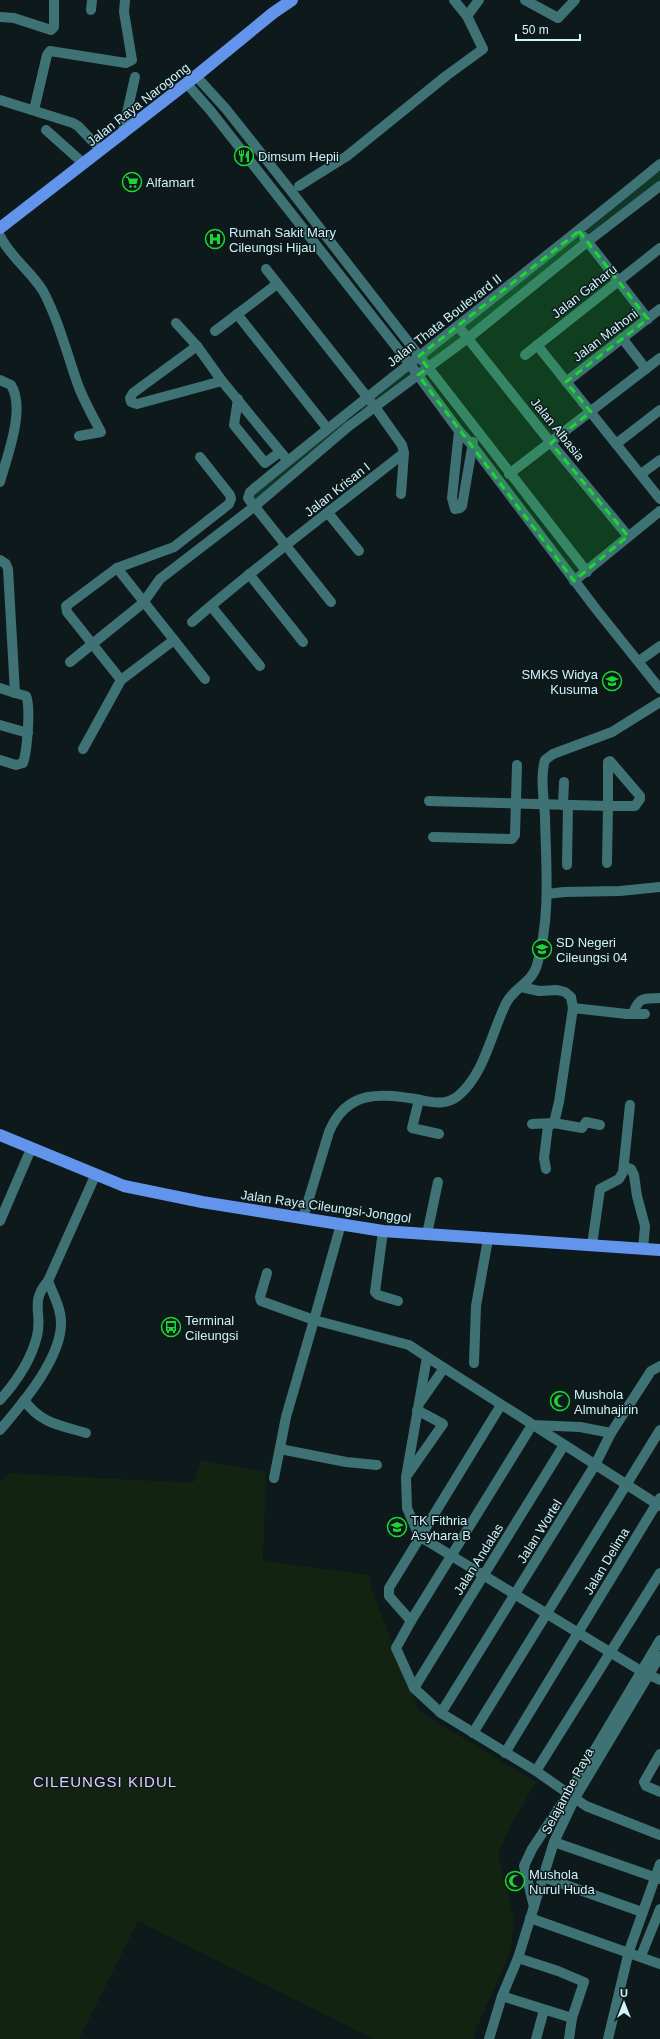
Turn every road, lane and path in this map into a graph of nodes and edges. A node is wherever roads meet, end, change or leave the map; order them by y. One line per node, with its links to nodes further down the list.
1 (54, 0): 9 (street)
2 (125, 0): 13 (street)
3 (292, 0): 11 (main road, Jalan Raya Narogong)
4 (454, 0): 8 (street)
5 (479, 0): 8 (street)
6 (525, 0): 7 (street)
7 (575, 0)
8 (467, 16): 19 (street)
9 (0, 17)
10 (135, 77): 15 (street)
11 (191, 80): 15 (main road, Jalan Raya Narogong); 39 (street); 40 (street)
12 (0, 100): 13 (street)
13 (34, 110): 16 (street)
14 (46, 130): 17 (street)
15 (122, 135): 16 (main road, Jalan Raya Narogong)
16 (101, 150): 17 (main road, Jalan Raya Narogong)
17 (83, 164): 21 (main road, Jalan Raya Narogong)
18 (660, 164): 23 (street, Jalan Thata Boulevard II)
19 (299, 186)
20 (660, 186): 23 (street, Jalan Thata Boulevard II)
21 (0, 228)
22 (0, 236): 52 (street)
23 (583, 236): 26 (street); 33 (street, Jalan Thata Boulevard II); 33 (street, Jalan Thata Boulevard II)
24 (660, 248): 26 (street, Jalan Gaharu)
25 (266, 269): 27 (street)
26 (618, 282): 30 (street); 35 (street, Jalan Gaharu)
27 (277, 284): 29 (street); 46 (street)
28 (660, 309): 30 (street, Jalan Mahoni)
29 (237, 314): 32 (street); 49 (street)
30 (648, 319): 34 (street, Jalan Mahoni)
31 (176, 323): 36 (street)
32 (215, 331)
33 (463, 331): 39 (street, Jalan Thata Boulevard II); 39 (street, Jalan Thata Boulevard II); 53 (street, Jalan Albasia)
34 (622, 338): 41 (street); 44 (street, Jalan Mahoni)
35 (537, 345): 37 (street, Jalan Gaharu); 44 (street)
36 (197, 346): 43 (street); 43 (street)
37 (525, 355)
38 (660, 358): 41 (street)
39 (423, 362): 40 (street, Jalan Thata Boulevard II); 40 (street, Jalan Thata Boulevard II); 51 (street)
40 (414, 369): 46 (street, Jalan Thata Boulevard II); 46 (street, Jalan Thata Boulevard II); 50 (street)
41 (646, 369): 48 (street)
42 (0, 380): 63 (street)
43 (222, 381): 45 (street)
44 (566, 382): 48 (street)
45 (238, 399): 56 (street); 56 (street)
46 (370, 402): 49 (street, Jalan Thata Boulevard II); 57 (street); 66 (street, Jalan Thata Boulevard II)
47 (660, 410): 54 (street)
48 (591, 412): 53 (street); 54 (street)
49 (327, 428): 60 (street, Jalan Thata Boulevard II)
50 (459, 431): 55 (street); 55 (street)
51 (478, 433): 55 (street); 61 (street)
52 (79, 436)
53 (551, 443): 61 (street); 69 (street, Jalan Albasia)
54 (616, 444): 62 (street)
55 (472, 445): 76 (street)
56 (280, 452): 60 (street)
57 (404, 453): 64 (street); 68 (street, Jalan Krisan I)
58 (200, 457): 73 (street)
59 (660, 460): 62 (street)
60 (288, 461): 66 (street, Jalan Thata Boulevard II)
61 (509, 474): 74 (street)
62 (641, 474): 65 (street)
63 (0, 482)
64 (401, 494)
65 (660, 499)
66 (255, 506): 70 (street); 78 (street, Jalan Thata Boulevard II)
67 (660, 511): 69 (street)
68 (328, 513): 70 (street, Jalan Krisan I); 71 (street)
69 (628, 536): 74 (street)
70 (285, 544): 75 (street, Jalan Krisan I); 77 (street)
71 (359, 550)
72 (0, 560): 92 (street)
73 (117, 568): 78 (street); 83 (street)
74 (587, 572): 76 (street)
75 (249, 574): 79 (street, Jalan Krisan I); 82 (street)
76 (574, 581): 85 (street)
77 (331, 602)
78 (143, 603): 81 (street); 83 (street, Jalan Thata Boulevard II)
79 (211, 606): 80 (street, Jalan Krisan I); 87 (street)
80 (192, 622)
81 (174, 640): 88 (street); 89 (street)
82 (303, 642)
83 (92, 643): 86 (street, Jalan Thata Boulevard II); 89 (street)
84 (660, 646): 85 (street)
85 (639, 661): 91 (street)
86 (70, 662)
87 (260, 666)
88 (205, 679)
89 (121, 680): 96 (street)
90 (0, 688): 92 (street)
91 (660, 689)
92 (15, 693): 95 (street)
93 (660, 702): 102 (street)
94 (0, 724): 95 (street)
95 (28, 733): 97 (street)
96 (82, 749)
97 (0, 760)
98 (517, 765): 101 (street)
99 (564, 782): 103 (street)
100 (429, 801): 101 (street)
101 (517, 804): 102 (street); 105 (street)
102 (544, 805): 103 (street); 109 (street)
103 (565, 805): 104 (street); 107 (street)
104 (608, 806): 104 (street); 106 (street)
105 (433, 837)
106 (607, 863)
107 (567, 865)
108 (660, 887): 109 (street)
109 (547, 894): 110 (street)
110 (521, 987): 112 (street); 115 (street)
111 (660, 998): 113 (street)
112 (573, 1008): 113 (street); 117 (street)
113 (632, 1013): 114 (street)
114 (645, 1014)
115 (419, 1100): 120 (street); 127 (street)
116 (630, 1105): 123 (street)
117 (554, 1123): 118 (street); 119 (street); 124 (street)
118 (532, 1124)
119 (600, 1125)
120 (439, 1134)
121 (0, 1135): 122 (main road, Jalan Raya Cileungsi-Jonggol)
122 (31, 1149): 125 (main road, Jalan Raya Cileungsi-Jonggol); 128 (street)
123 (625, 1167): 133 (street); 134 (street)
124 (546, 1170)
125 (95, 1176): 127 (main road, Jalan Raya Cileungsi-Jonggol); 137 (street)
126 (438, 1182): 131 (street)
127 (303, 1218): 129 (main road, Jalan Raya Cileungsi-Jonggol)
128 (0, 1221)
129 (341, 1224): 130 (main road, Jalan Raya Cileungsi-Jonggol); 139 (street)
130 (383, 1231): 131 (main road, Jalan Raya Cileungsi-Jonggol); 138 (street)
131 (427, 1234): 132 (main road, Jalan Raya Cileungsi-Jonggol)
132 (488, 1239): 133 (main road, Jalan Raya Cileungsi-Jonggol); 141 (street)
133 (592, 1245): 134 (main road, Jalan Raya Cileungsi-Jonggol)
134 (643, 1249): 135 (main road, Jalan Raya Cileungsi-Jonggol)
135 (660, 1249)
136 (267, 1273): 139 (street)
137 (48, 1281): 144 (street); 145 (street)
138 (398, 1301)
139 (314, 1320): 140 (street); 154 (street)
140 (427, 1357): 143 (street); 147 (street)
141 (474, 1363)
142 (660, 1366): 152 (street, Jalan Wortel)
143 (444, 1368): 146 (street); 147 (street)
144 (0, 1400)
145 (24, 1400): 149 (street); 151 (street)
146 (501, 1405): 148 (street); 161 (street)
147 (418, 1408): 157 (street); 157 (street)
148 (532, 1425): 152 (street); 153 (street); 162 (street)
149 (0, 1430)
150 (660, 1430): 159 (street)
151 (86, 1433)
152 (611, 1433): 156 (street, Jalan Wortel)
153 (564, 1445): 156 (street); 164 (street, Jalan Andalas)
154 (280, 1449): 155 (street); 158 (street)
155 (377, 1466)
156 (595, 1466): 159 (street); 165 (street, Jalan Wortel)
157 (406, 1477): 161 (street)
158 (274, 1478)
159 (626, 1484): 160 (street); 166 (street)
160 (659, 1502): 168 (street, Jalan Delima)
161 (419, 1536): 162 (street); 167 (street)
162 (452, 1556): 164 (street); 167 (street)
163 (660, 1573): 170 (street)
164 (484, 1574): 165 (street); 174 (street, Jalan Andalas)
165 (515, 1595): 166 (street); 175 (street, Jalan Wortel)
166 (547, 1614): 168 (street); 176 (street)
167 (410, 1621): 174 (street)
168 (578, 1632): 170 (street); 177 (street, Jalan Delima)
169 (660, 1640): 172 (street)
170 (611, 1652): 172 (street); 179 (street)
171 (660, 1656): 172 (street, Selajambe Raya)
172 (644, 1673): 173 (street); 181 (street, Selajambe Raya)
173 (660, 1680)
174 (414, 1688): 175 (street)
175 (441, 1714): 176 (street)
176 (473, 1733): 177 (street)
177 (505, 1753): 179 (street)
178 (660, 1754): 180 (street)
179 (536, 1771): 181 (street)
180 (660, 1792)
181 (572, 1795): 182 (street); 183 (street, Selajambe Raya); 187 (street)
182 (660, 1835)
183 (554, 1842): 185 (street, Selajambe Raya); 186 (street)
184 (660, 1864): 186 (street)
185 (543, 1877): 187 (street, Selajambe Raya); 189 (street)
186 (658, 1879): 189 (street)
187 (534, 1907): 190 (street, Selajambe Raya)
188 (660, 1909): 192 (street)
189 (642, 1912): 191 (street)
190 (530, 1918): 191 (street); 193 (street, Selajambe Raya)
191 (629, 1952): 192 (street); 201 (street)
192 (641, 1956): 194 (street)
193 (518, 1958): 195 (street, Selajambe Raya); 197 (street)
194 (660, 1964)
195 (502, 1996): 196 (street); 198 (street, Selajambe Raya)
196 (544, 2010): 197 (street); 199 (street)
197 (572, 2018): 200 (street)
198 (489, 2039)
199 (536, 2039)
200 (569, 2039)
201 (608, 2039)

